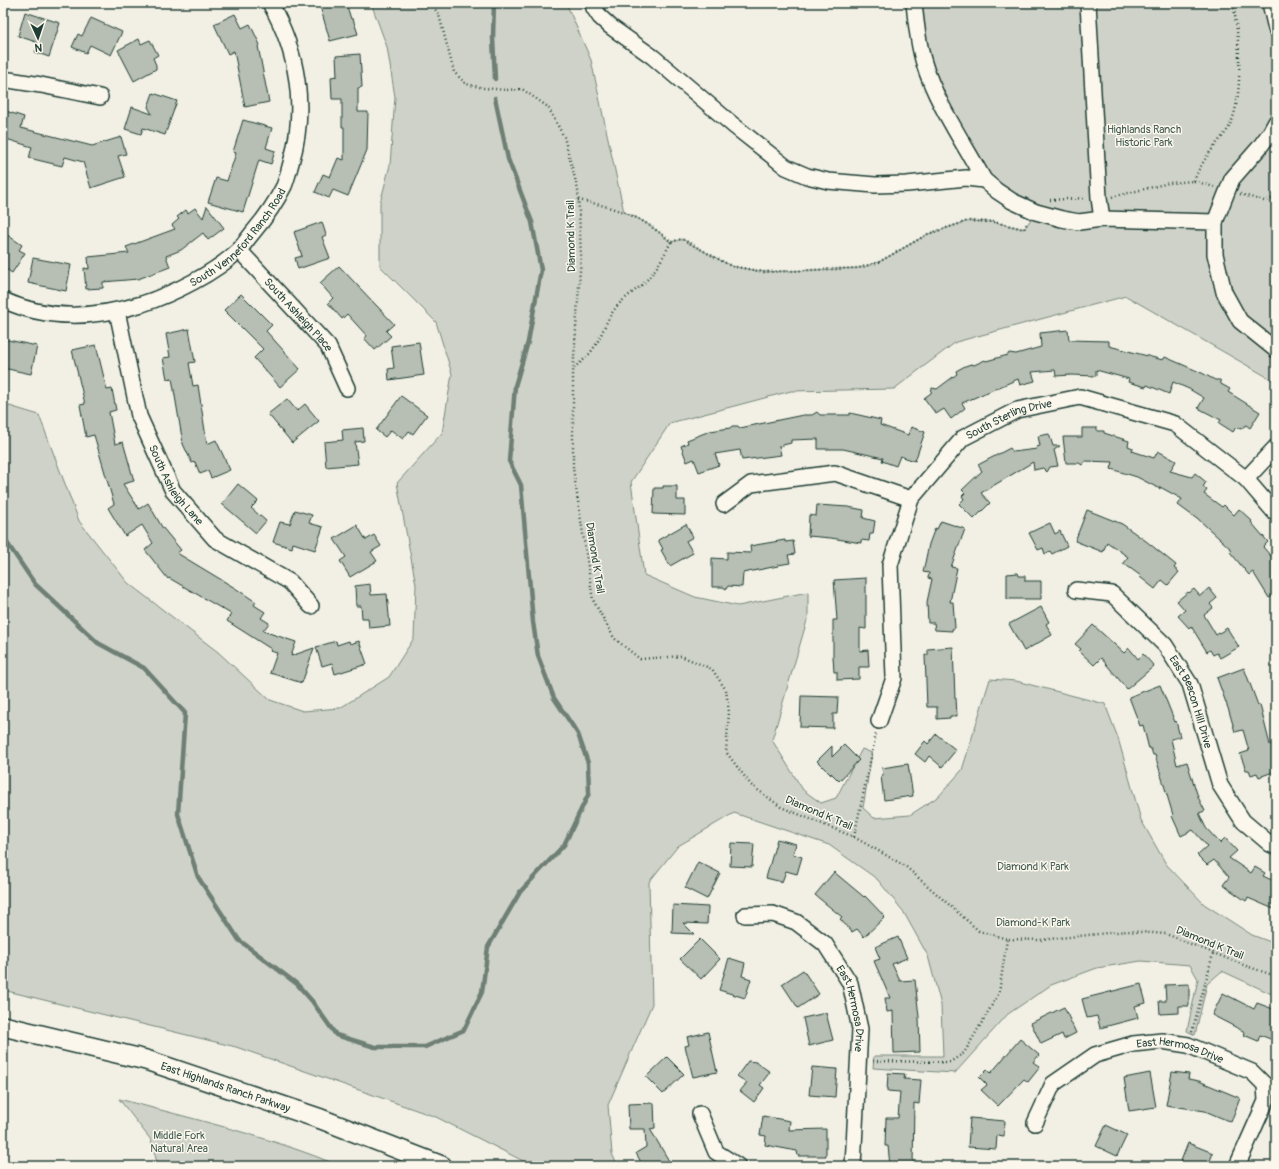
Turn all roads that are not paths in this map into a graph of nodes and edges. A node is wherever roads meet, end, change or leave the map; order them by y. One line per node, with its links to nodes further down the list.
1 (270, 3): 13 (street, South Venneford Ranch Road)
2 (593, 3): 10 (street)
3 (914, 3): 10 (street)
4 (1088, 3): 11 (street)
5 (1270, 3): 6 (street)
6 (1276, 29)
7 (3, 79): 8 (street)
8 (100, 98)
9 (1276, 122): 12 (street)
10 (984, 180): 11 (street)
11 (1102, 219): 12 (street)
12 (1215, 222): 16 (street)
13 (239, 250): 15 (street, South Venneford Ranch Road); 17 (street, South Ashleigh Place)
14 (3, 300): 15 (street, South Venneford Ranch Road)
15 (118, 311): 24 (street, South Ashleigh Lane)
16 (1276, 350)
17 (347, 388)
18 (1276, 447): 19 (street)
19 (1246, 478): 20 (street, South Sterling Drive); 22 (street, South Sterling Drive)
20 (911, 499): 21 (street); 25 (street, South Sterling Drive)
21 (724, 504)
22 (1276, 514)
23 (1076, 590): 26 (street, East Beacon Hill Drive)
24 (311, 606)
25 (879, 721)
26 (1276, 847)
27 (745, 915): 33 (street, East Hermosa Drive)
28 (3, 1026): 31 (main road, East Highlands Ranch Parkway)
29 (700, 1114): 32 (street)
30 (1035, 1123): 34 (street, East Hermosa Drive)
31 (442, 1166)
32 (738, 1166)
33 (853, 1166)
34 (1237, 1166)

